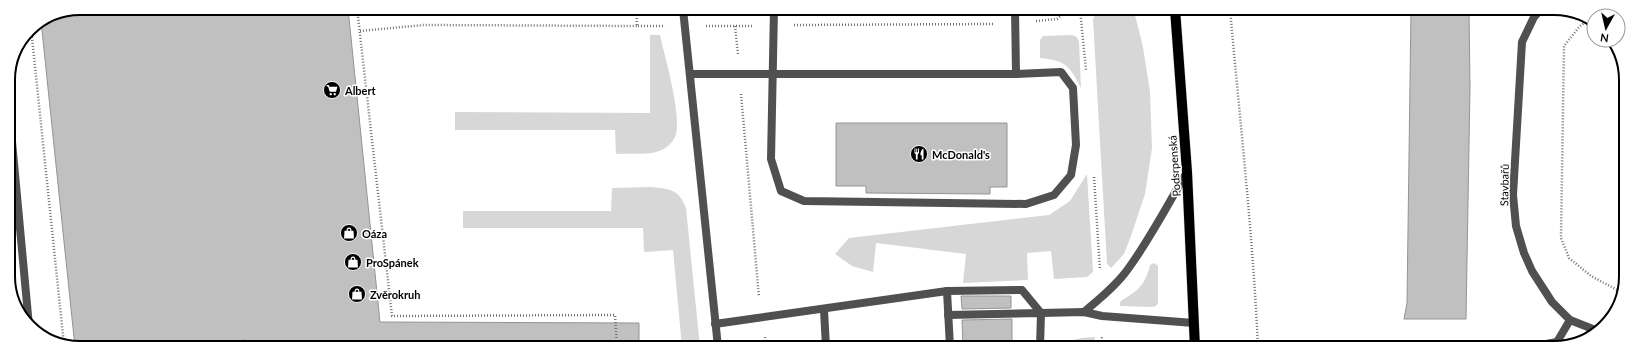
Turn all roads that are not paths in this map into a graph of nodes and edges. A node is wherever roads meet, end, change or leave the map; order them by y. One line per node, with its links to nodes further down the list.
1 (684, 15): 6 (street)
2 (774, 15): 7 (street)
3 (1015, 15): 8 (street)
4 (1175, 15): 9 (main road, Podsrpenská)
5 (1536, 15): 17 (street, Stavbařů)
6 (690, 74): 7 (street); 19 (street)
7 (774, 74): 8 (street); 8 (street)
8 (1016, 74)
9 (1186, 172): 13 (street); 18 (main road, Podsrpenská)
10 (15, 174): 15 (street)
11 (947, 291): 12 (street); 14 (street); 16 (street)
12 (824, 310): 19 (street); 22 (street)
13 (1084, 312): 14 (street); 18 (street)
14 (1041, 313): 16 (street); 24 (street)
15 (28, 315)
16 (948, 315): 23 (street)
17 (1570, 320): 20 (street, Stavbařů); 26 (street)
18 (1194, 323): 25 (main road, Podsrpenská)
19 (715, 324): 21 (street)
20 (1592, 328)
21 (717, 341)
22 (826, 341)
23 (950, 341)
24 (1040, 341)
25 (1195, 341)
26 (1559, 341)

